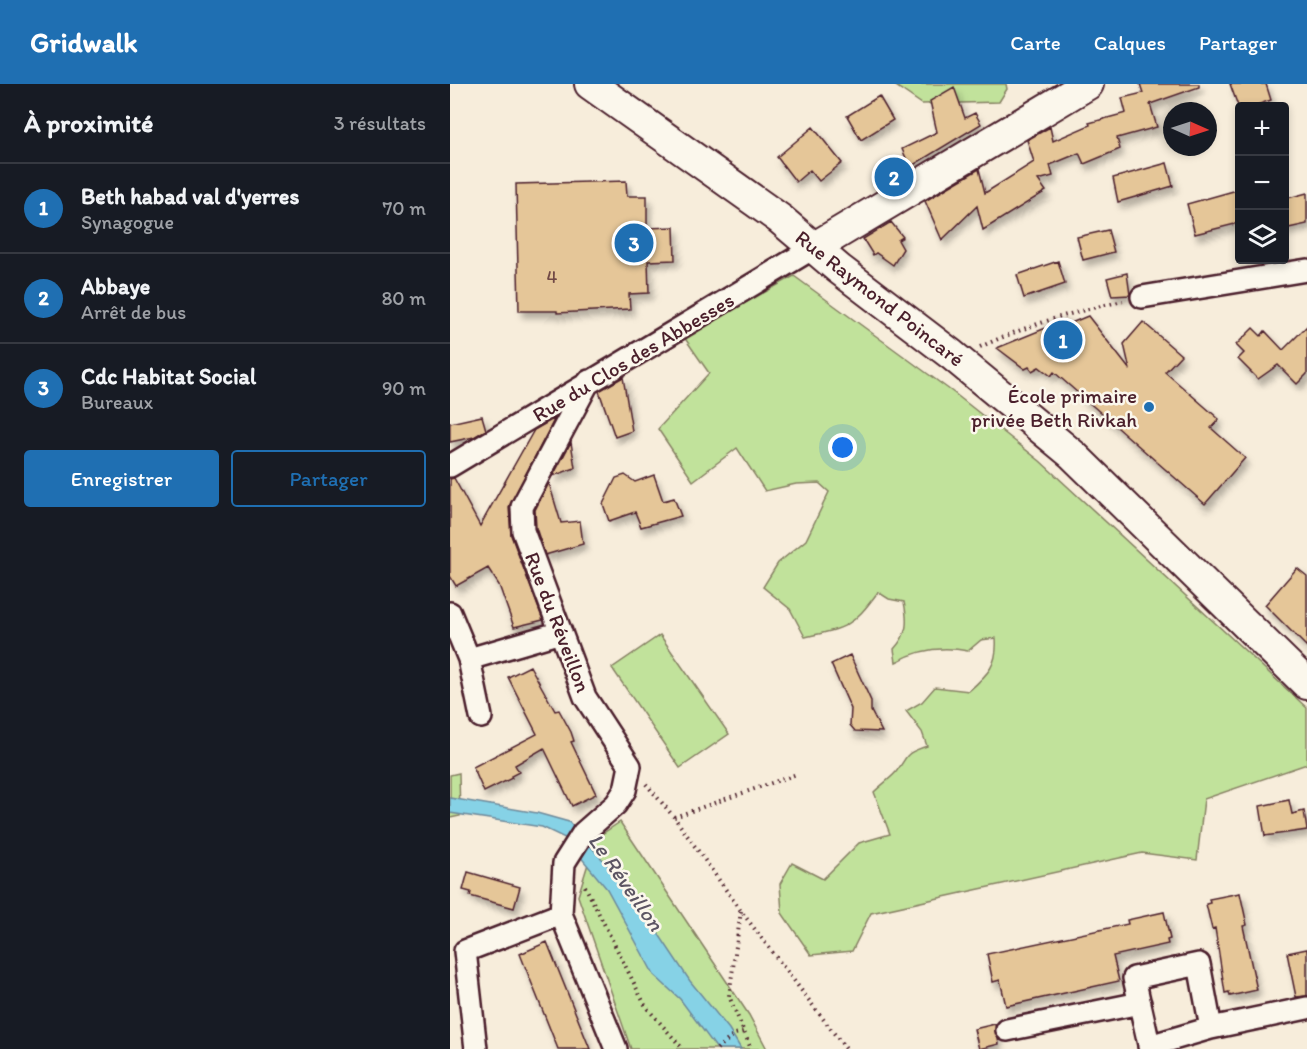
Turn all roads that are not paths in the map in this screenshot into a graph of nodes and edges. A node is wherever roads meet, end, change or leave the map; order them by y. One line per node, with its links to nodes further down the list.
1 (590, 84): 3 (main road, Rue Raymond Poincaré)
2 (1088, 84): 3 (main road)
3 (815, 247): 6 (street, Rue du Clos des Abbesses); 11 (main road, Rue Raymond Poincaré)
4 (1307, 270): 5 (street)
5 (1142, 297)
6 (589, 381): 7 (street, Rue du Clos des Abbesses); 9 (street, Rue du Réveillon)
7 (450, 466)
8 (450, 613): 10 (street)
9 (561, 632): 10 (street); 13 (street, Rue du Réveillon)
10 (469, 659): 12 (street)
11 (1307, 684)
12 (481, 717)
13 (561, 914): 19 (street); 20 (street)
14 (1140, 1003): 16 (street); 17 (street); 18 (street)
15 (1307, 1008): 16 (street)
16 (1211, 1028): 18 (street)
17 (1007, 1030)
18 (1149, 1047)
19 (476, 1049)
20 (616, 1049)

